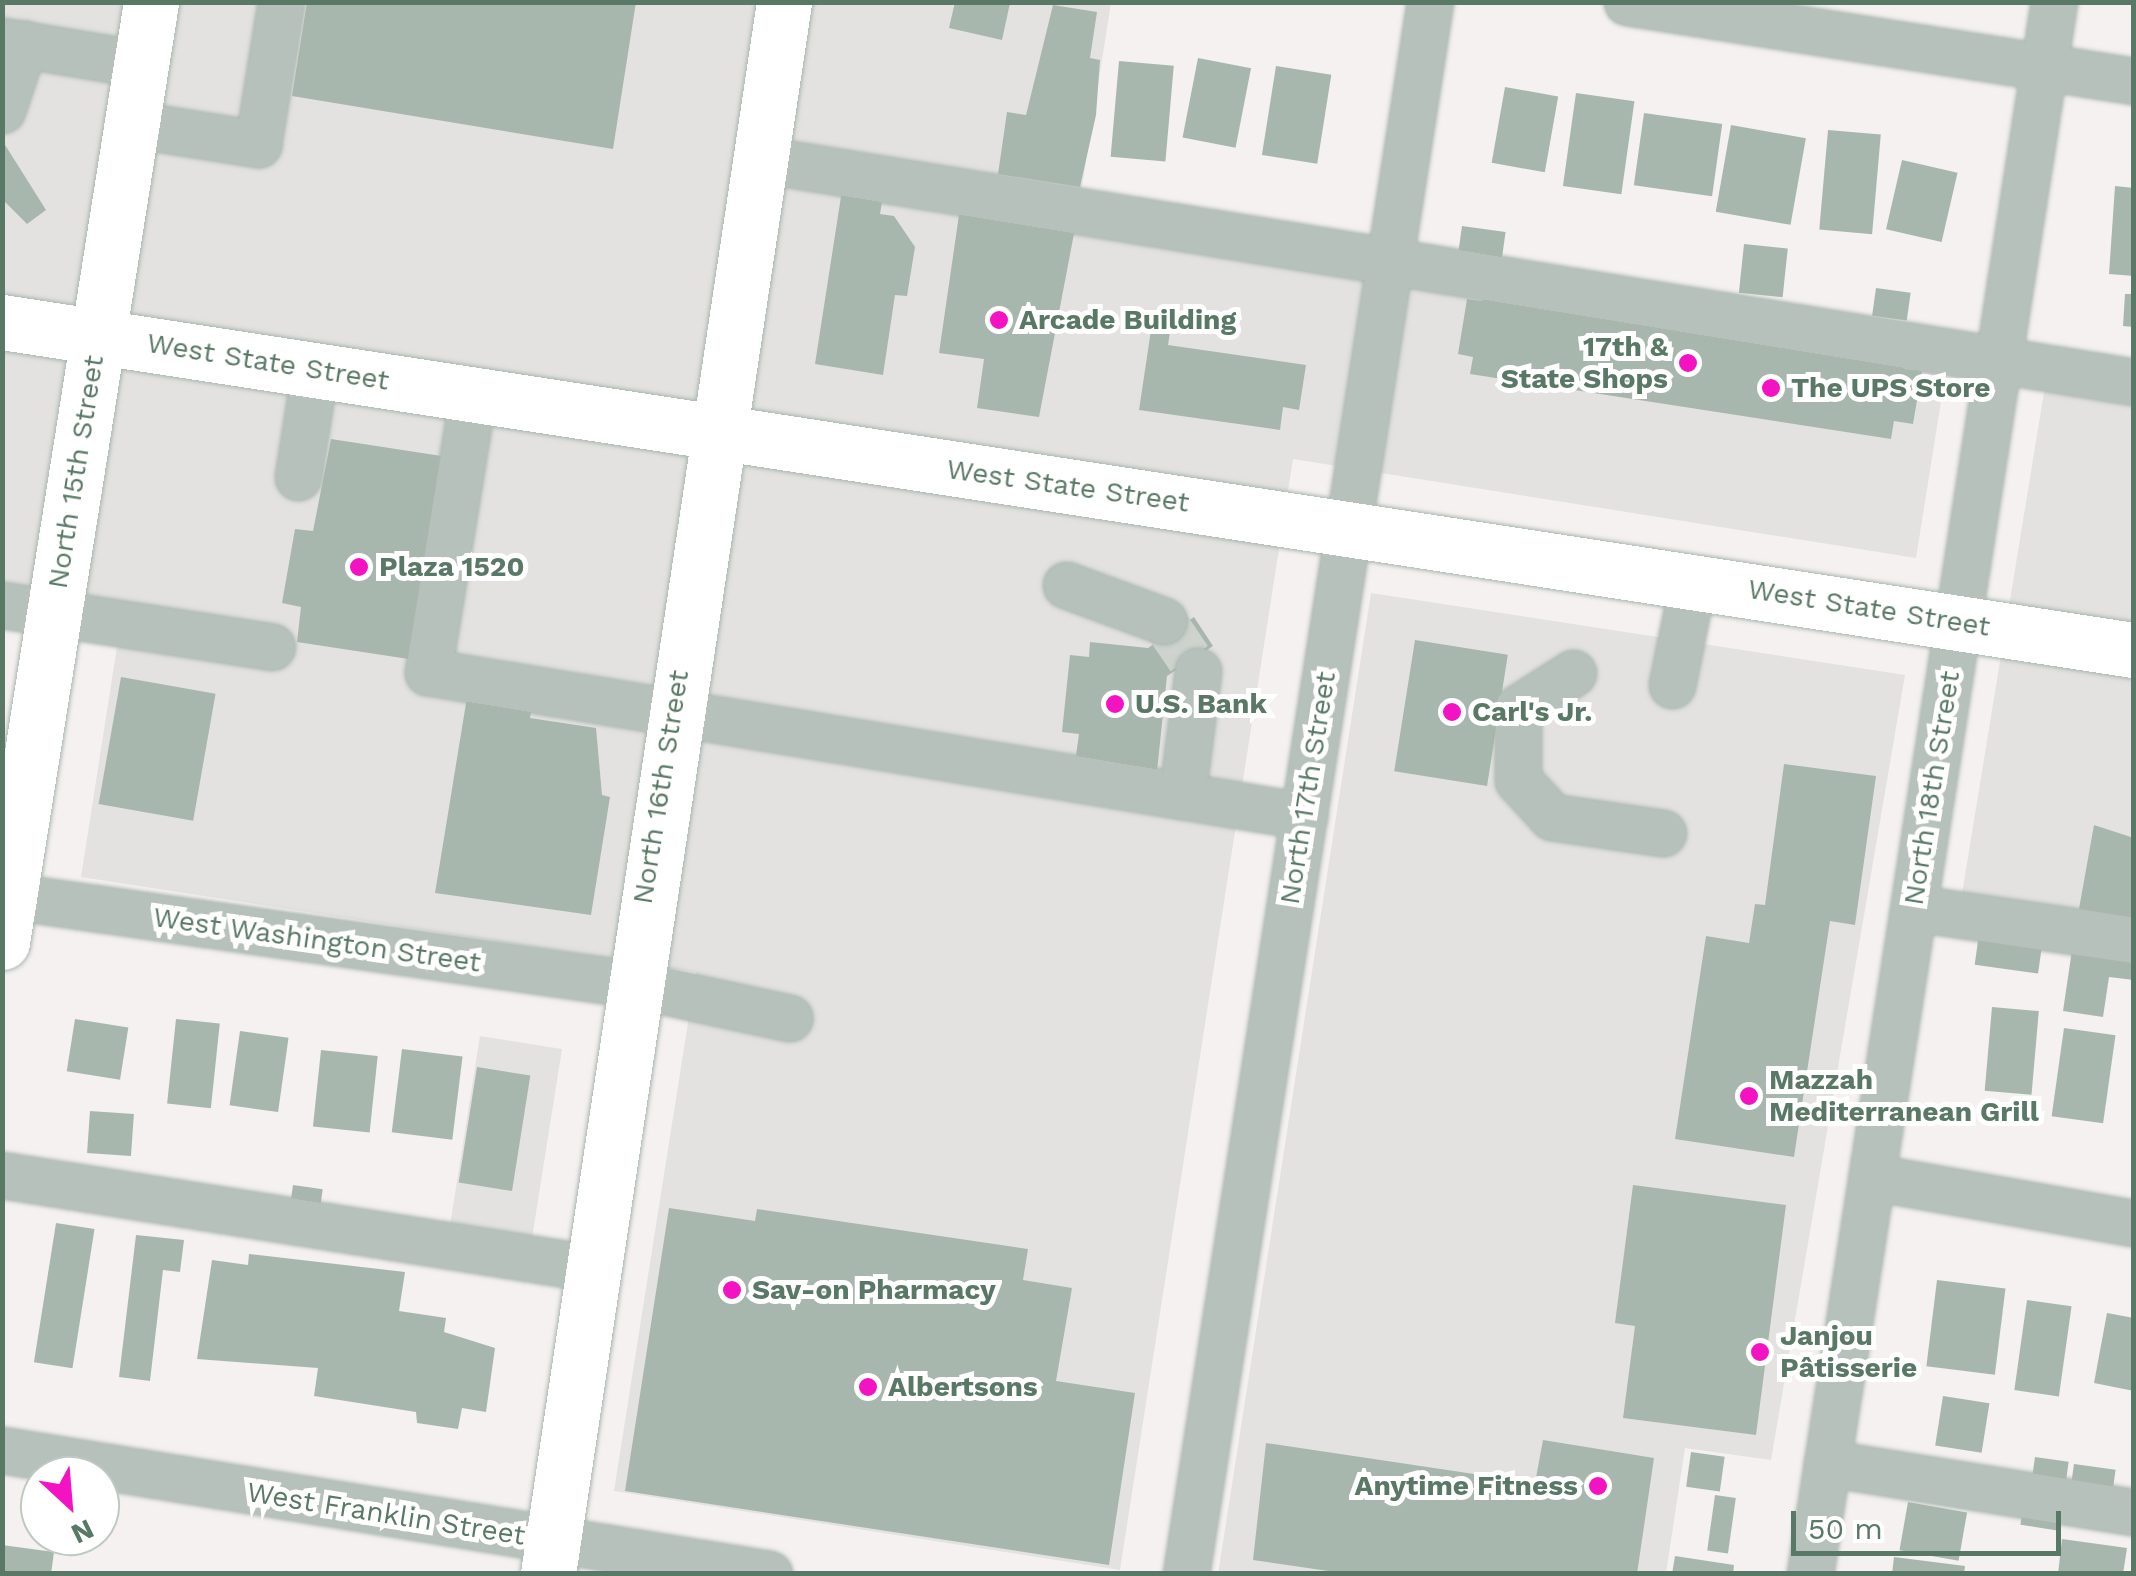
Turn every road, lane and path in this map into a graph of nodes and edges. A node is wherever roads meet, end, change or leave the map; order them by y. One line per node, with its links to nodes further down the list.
1 (151, 2): 8 (main road, North 15th Street)
2 (281, 2): 12 (street)
3 (784, 2): 13 (main road, North 16th Street)
4 (1430, 2): 14 (street, North 17th Street)
5 (1627, 2): 9 (street)
6 (2054, 2): 9 (street, North 18th Street)
7 (13, 42): 8 (street); 11 (street)
8 (142, 64): 12 (main road, North 15th Street)
9 (2043, 67): 10 (street); 17 (street, North 18th Street)
10 (2134, 81)
11 (2, 110)
12 (132, 124): 16 (main road, North 15th Street)
13 (759, 159): 14 (street); 21 (main road, North 16th Street)
14 (1390, 261): 17 (street); 23 (street, North 17th Street)
15 (2, 322): 16 (main road, West State Street)
16 (97, 336): 18 (main road, West State Street); 26 (main road, North 15th Street)
17 (1998, 359): 19 (street); 28 (street, North 18th Street)
18 (315, 370): 20 (main road, West State Street); 22 (street)
19 (2134, 382)
20 (472, 394): 21 (main road, West State Street); 34 (street)
21 (716, 434): 23 (main road, West State Street); 34 (main road, North 16th Street)
22 (298, 477)
23 (1348, 527): 24 (main road, West State Street); 36 (street, North 17th Street)
24 (1693, 580): 28 (main road, West State Street); 33 (street)
25 (1066, 584): 27 (street)
26 (28, 609): 29 (street); 39 (main road, North 15th Street)
27 (1164, 621)
28 (1958, 622): 30 (main road, West State Street); 38 (street, North 18th Street)
29 (272, 647)
30 (2134, 650)
31 (1198, 671): 35 (street)
32 (1573, 673): 37 (street)
33 (1672, 685)
34 (673, 712): 35 (street); 41 (main road, North 16th Street)
35 (1182, 796): 36 (street)
36 (1304, 816): 52 (street, North 17th Street)
37 (1664, 834)
38 (1914, 908): 40 (street); 44 (street, North 18th Street)
39 (5, 911): 41 (street, West Washington Street)
40 (2134, 940)
41 (631, 984): 42 (street, West Washington Street); 46 (main road, North 16th Street)
42 (789, 1018)
43 (2, 1175): 46 (street)
44 (1872, 1176): 45 (street); 48 (street, North 18th Street)
45 (2134, 1223)
46 (591, 1268): 50 (main road, North 16th Street)
47 (2, 1450): 50 (street, West Franklin Street)
48 (1827, 1463): 49 (street); 53 (street, North 18th Street)
49 (2134, 1512)
50 (550, 1557): 51 (street, West Franklin Street)
51 (770, 1574)
52 (1186, 1574)
53 (1810, 1574)

